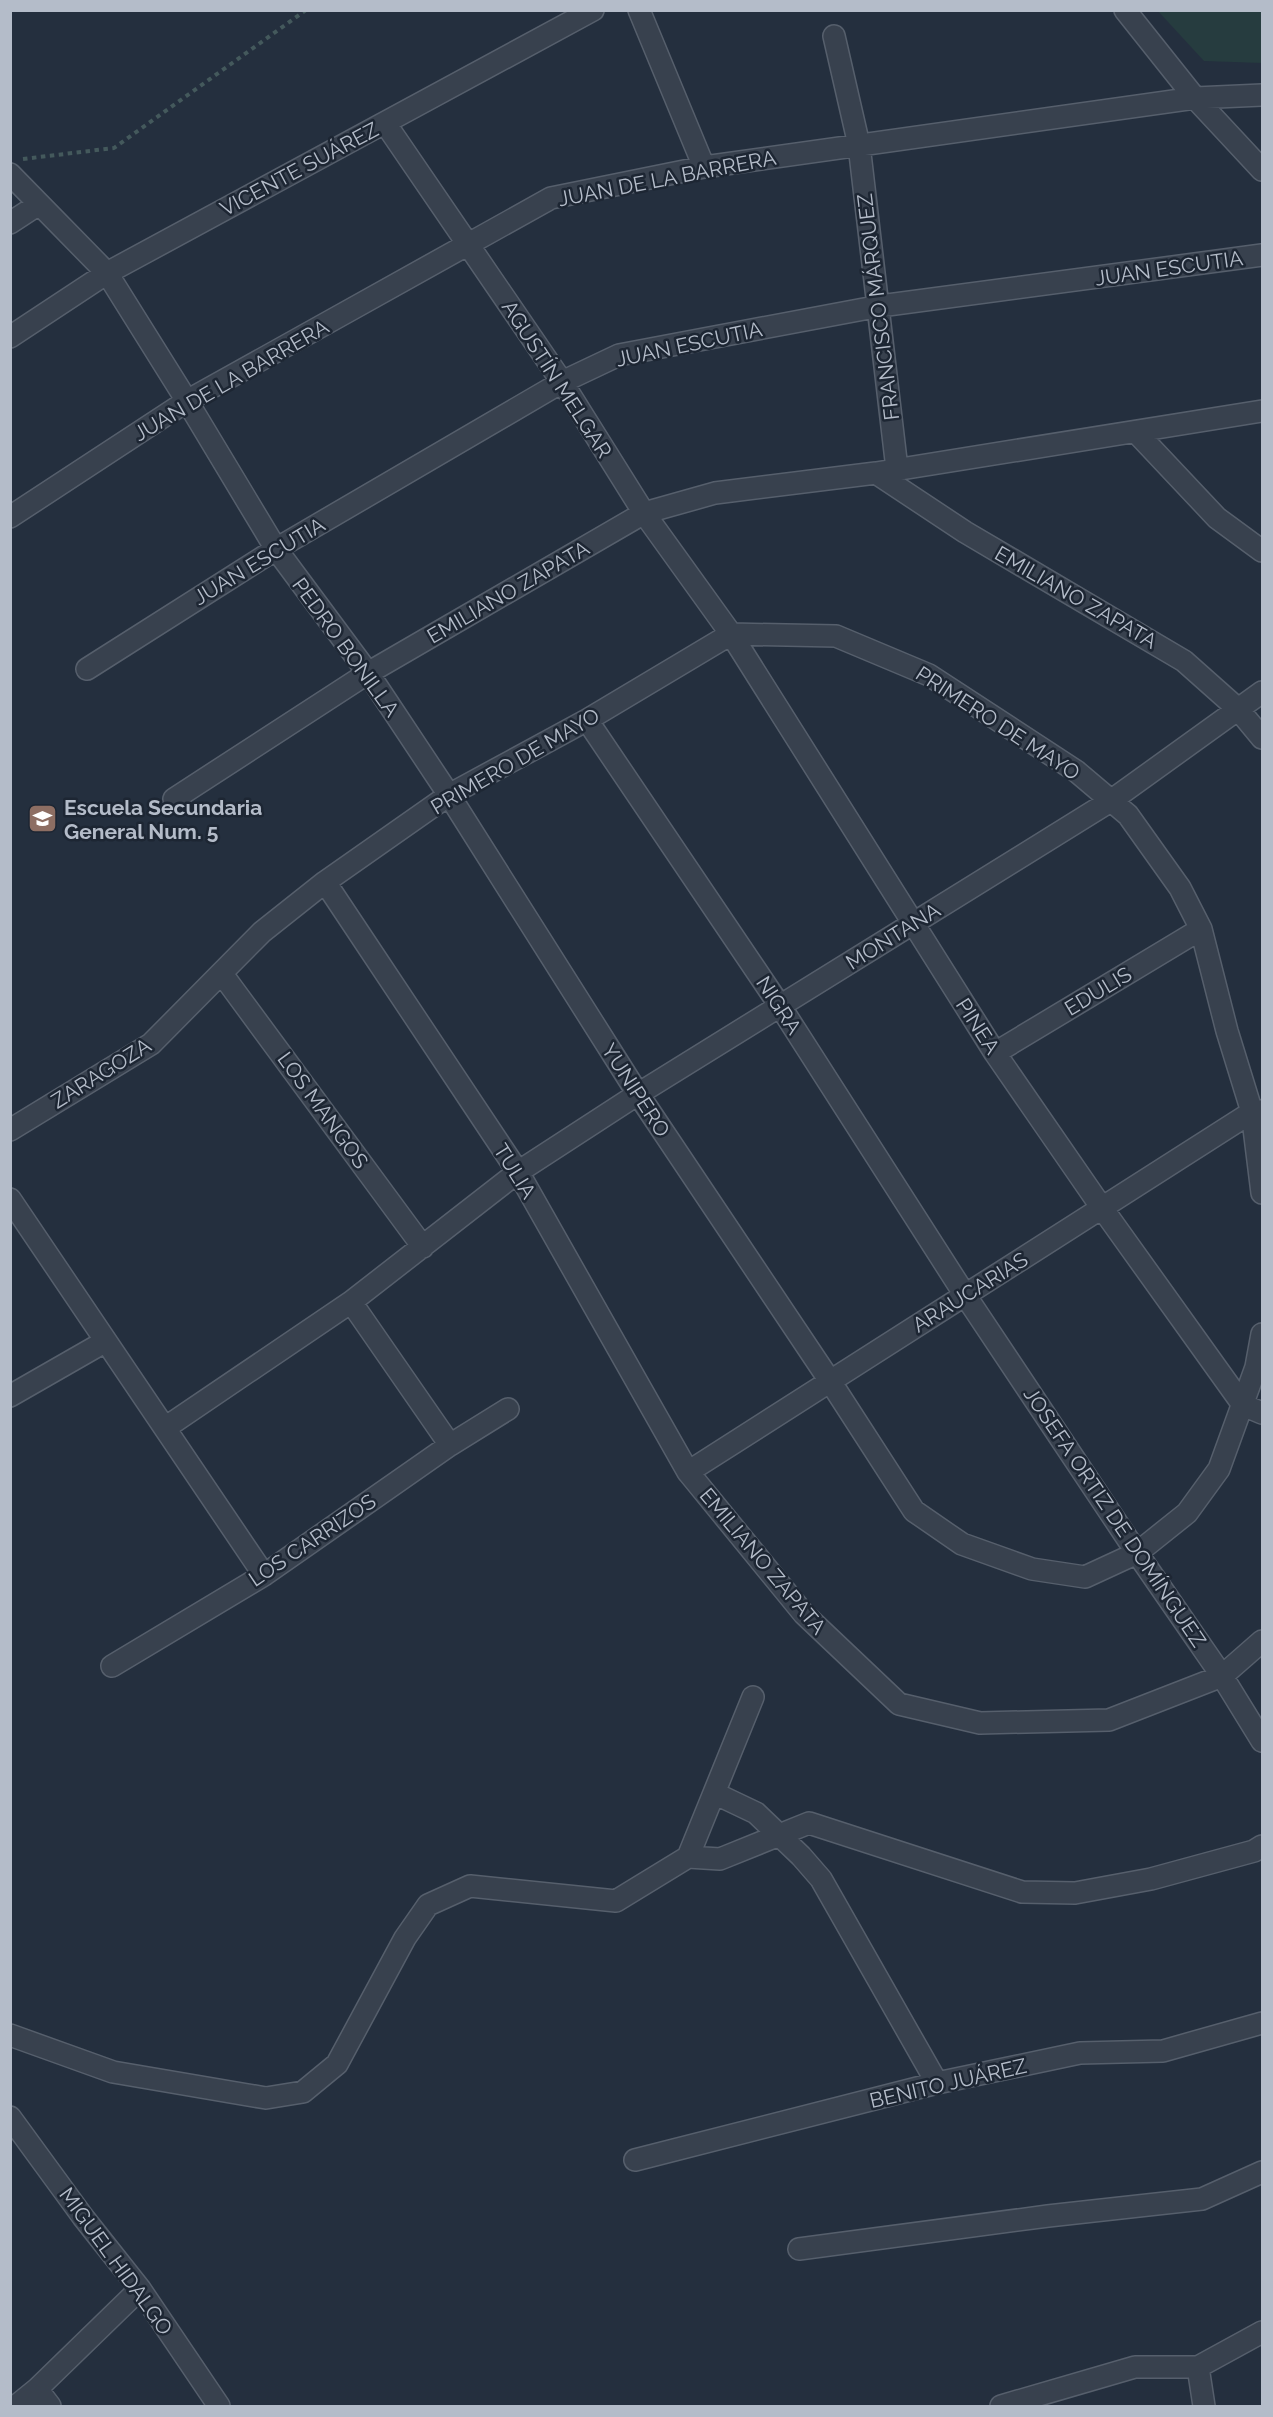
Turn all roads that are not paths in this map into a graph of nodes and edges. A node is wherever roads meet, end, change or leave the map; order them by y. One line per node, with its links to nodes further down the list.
1 (593, 10): 7 (street, VICENTE SUÁREZ)
2 (639, 10): 10 (street)
3 (1125, 10): 6 (street)
4 (834, 36): 8 (street, FRANCISCO MÁRQUEZ)
5 (1263, 95): 6 (street, JUAN DE LA BARRERA)
6 (1195, 98): 8 (street, JUAN DE LA BARRERA); 11 (street)
7 (386, 123): 14 (street, AGUSTÍN MELGAR); 16 (street, VICENTE SUÁREZ)
8 (859, 145): 10 (street, JUAN DE LA BARRERA); 17 (street, FRANCISCO MÁRQUEZ)
9 (16, 166): 12 (street, PEDRO BONILLA)
10 (704, 167): 14 (street, JUAN DE LA BARRERA)
11 (1263, 170)
12 (39, 204): 13 (street); 16 (street, PEDRO BONILLA)
13 (10, 223)
14 (468, 246): 19 (street, AGUSTÍN MELGAR); 20 (street, JUAN DE LA BARRERA)
15 (1263, 255): 17 (street, JUAN ESCUTIA)
16 (107, 273): 18 (street, VICENTE SUÁREZ); 20 (street, PEDRO BONILLA)
17 (880, 306): 19 (street, JUAN ESCUTIA); 23 (street, FRANCISCO MÁRQUEZ)
18 (10, 337)
19 (562, 382): 25 (street, AGUSTÍN MELGAR); 27 (street, JUAN ESCUTIA)
20 (187, 401): 26 (street, JUAN DE LA BARRERA); 27 (street, PEDRO BONILLA)
21 (1263, 411): 22 (street, EMILIANO ZAPATA)
22 (1136, 432): 23 (street, EMILIANO ZAPATA); 28 (street)
23 (897, 469): 24 (street, EMILIANO ZAPATA)
24 (876, 473): 25 (street, EMILIANO ZAPATA); 33 (street, EMILIANO ZAPATA)
25 (644, 513): 29 (street, AGUSTÍN MELGAR); 31 (street, EMILIANO ZAPATA)
26 (10, 517)
27 (276, 549): 30 (street, JUAN ESCUTIA); 31 (street, PEDRO BONILLA)
28 (1263, 551)
29 (731, 634): 34 (street, PRIMERO DE MAYO); 38 (street, PRIMERO DE MAYO); 40 (street, PINEA)
30 (87, 669)
31 (368, 673): 36 (street, PEDRO BONILLA); 37 (street, EMILIANO ZAPATA)
32 (1263, 692): 33 (street, MONTANA)
33 (1238, 708): 35 (street, EMILIANO ZAPATA); 38 (street, MONTANA)
34 (587, 720): 36 (street, PRIMERO DE MAYO); 44 (street, NIGRA)
35 (1263, 738)
36 (449, 795): 39 (street, PRIMERO DE MAYO); 46 (street, YUNIPERO)
37 (174, 799)
38 (1112, 800): 40 (street, MONTANA); 41 (street, PRIMERO DE MAYO)
39 (326, 882): 42 (street, PRIMERO DE MAYO); 49 (street, TULIA)
40 (912, 924): 44 (street, MONTANA); 45 (street, PINEA)
41 (1201, 929): 45 (street, EDULIS); 47 (street, PRIMERO DE MAYO)
42 (262, 932): 43 (street, ZARAGOZA)
43 (222, 974): 48 (street, ZARAGOZA); 53 (street, LOS MANGOS)
44 (780, 1006): 46 (street, MONTANA); 54 (street, NIGRA)
45 (995, 1053): 52 (street, PINEA)
46 (638, 1094): 49 (street, MONTANA); 58 (street, YUNIPERO)
47 (1258, 1112): 50 (street, PRIMERO DE MAYO); 52 (street, ARAUCARIAS)
48 (10, 1131)
49 (518, 1172): 53 (street, MONTANA); 64 (street, TULIA)
50 (1263, 1193)
51 (10, 1199): 57 (street)
52 (1102, 1208): 54 (street, ARAUCARIAS); 61 (street, PINEA)
53 (423, 1247): 55 (street, MONTANA)
54 (965, 1295): 58 (street, ARAUCARIAS); 65 (street, JOSEFA ORTIZ DE DOMÍNGUEZ)
55 (351, 1302): 62 (street, MONTANA); 63 (street)
56 (1263, 1334): 61 (street, YUNIPERO)
57 (106, 1341): 59 (street); 62 (street)
58 (830, 1381): 64 (street, ARAUCARIAS); 65 (street, YUNIPERO)
59 (10, 1396)
60 (508, 1409): 63 (street, LOS CARRIZOS)
61 (1253, 1409): 65 (street, YUNIPERO)
62 (165, 1428): 66 (street)
63 (450, 1445): 66 (street, LOS CARRIZOS)
64 (688, 1472): 69 (street, EMILIANO ZAPATA)
65 (1137, 1553): 69 (street, JOSEFA ORTIZ DE DOMÍNGUEZ)
66 (264, 1575): 68 (street, LOS CARRIZOS)
67 (1263, 1641): 69 (street, EMILIANO ZAPATA)
68 (112, 1666)
69 (1222, 1676): 71 (street, JOSEFA ORTIZ DE DOMÍNGUEZ)
70 (753, 1696): 72 (street)
71 (1263, 1741)
72 (714, 1793): 73 (street); 75 (street)
73 (780, 1834): 74 (street); 75 (street); 78 (street)
74 (1263, 1846)
75 (688, 1857): 77 (street)
76 (1263, 2023): 78 (street, BENITO JUÁREZ)
77 (10, 2035)
78 (937, 2083): 80 (street, BENITO JUÁREZ)
79 (10, 2117): 83 (street, MIGUEL HIDALGO)
80 (635, 2160)
81 (1263, 2172): 82 (street)
82 (799, 2249)
83 (140, 2289): 86 (street); 89 (street, MIGUEL HIDALGO)
84 (1263, 2332): 85 (street)
85 (1198, 2367): 90 (street); 91 (street)
86 (37, 2389): 87 (street); 88 (street)
87 (16, 2406)
88 (50, 2406)
89 (219, 2406)
90 (1001, 2406)
91 (1204, 2406)

